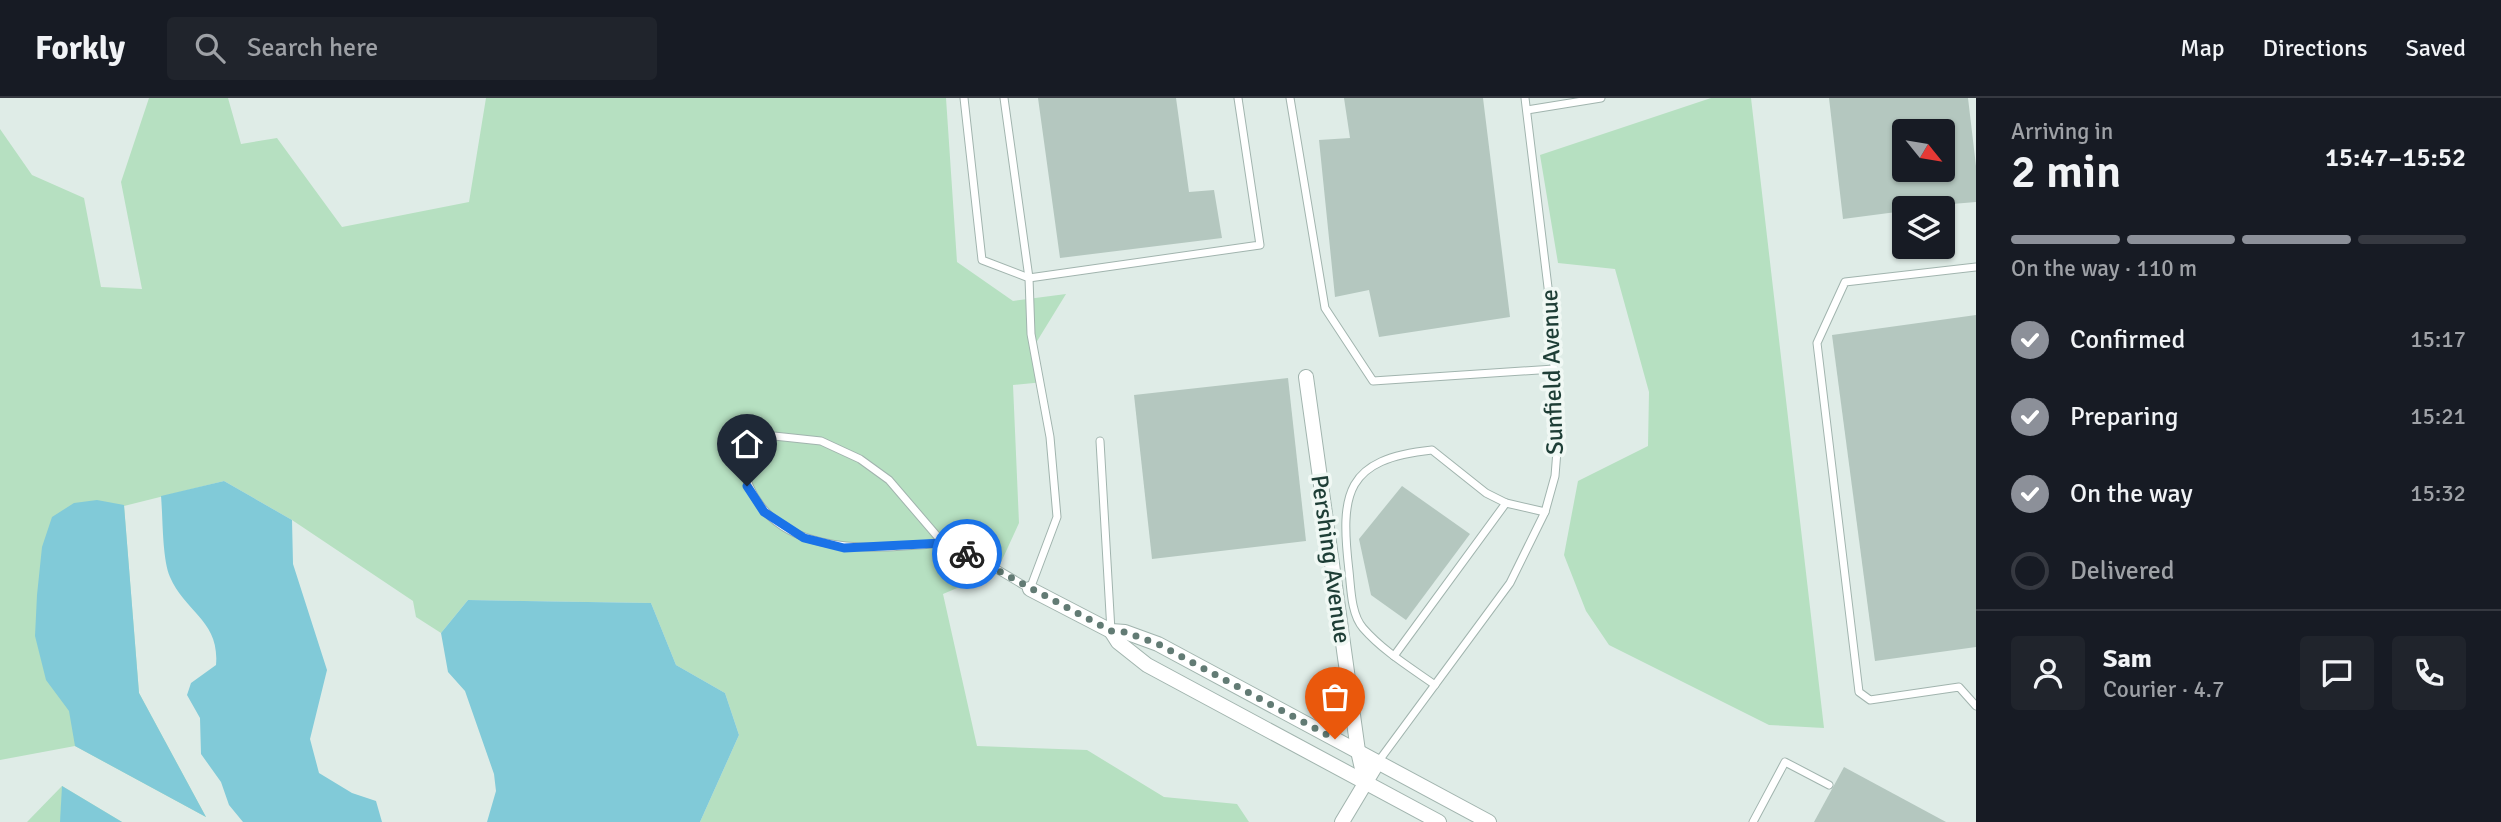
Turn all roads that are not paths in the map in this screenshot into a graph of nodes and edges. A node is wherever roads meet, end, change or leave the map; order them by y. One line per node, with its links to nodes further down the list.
1 (964, 98): 9 (lane)
2 (1004, 98): 9 (lane)
3 (1238, 98): 9 (lane)
4 (1290, 98): 10 (lane)
5 (1525, 98): 7 (lane, Sunfield Avenue)
6 (1601, 98): 7 (lane)
7 (1527, 110): 10 (lane, Sunfield Avenue)
8 (1976, 267): 20 (lane)
9 (1029, 278): 16 (lane)
10 (1555, 369): 14 (lane, Sunfield Avenue)
11 (1306, 377): 21 (street, Pershing Avenue)
12 (1100, 441): 17 (lane)
13 (1506, 503): 14 (lane); 18 (lane); 18 (lane)
14 (1545, 512): 19 (lane, Sunfield Avenue)
15 (943, 543): 15 (lane); 16 (lane)
16 (1030, 589): 17 (street)
17 (1111, 631): 21 (street); 23 (street)
18 (1394, 656): 19 (lane)
19 (1435, 685): 22 (lane, Sunfield Avenue)
20 (1976, 706)
21 (1357, 751): 22 (street); 23 (street, Pershing Avenue)
22 (1378, 762): 23 (street); 27 (street)
23 (1365, 782): 25 (street); 26 (street)
24 (1829, 785): 28 (lane)
25 (1342, 822)
26 (1439, 822)
27 (1489, 822)
28 (1753, 822)

